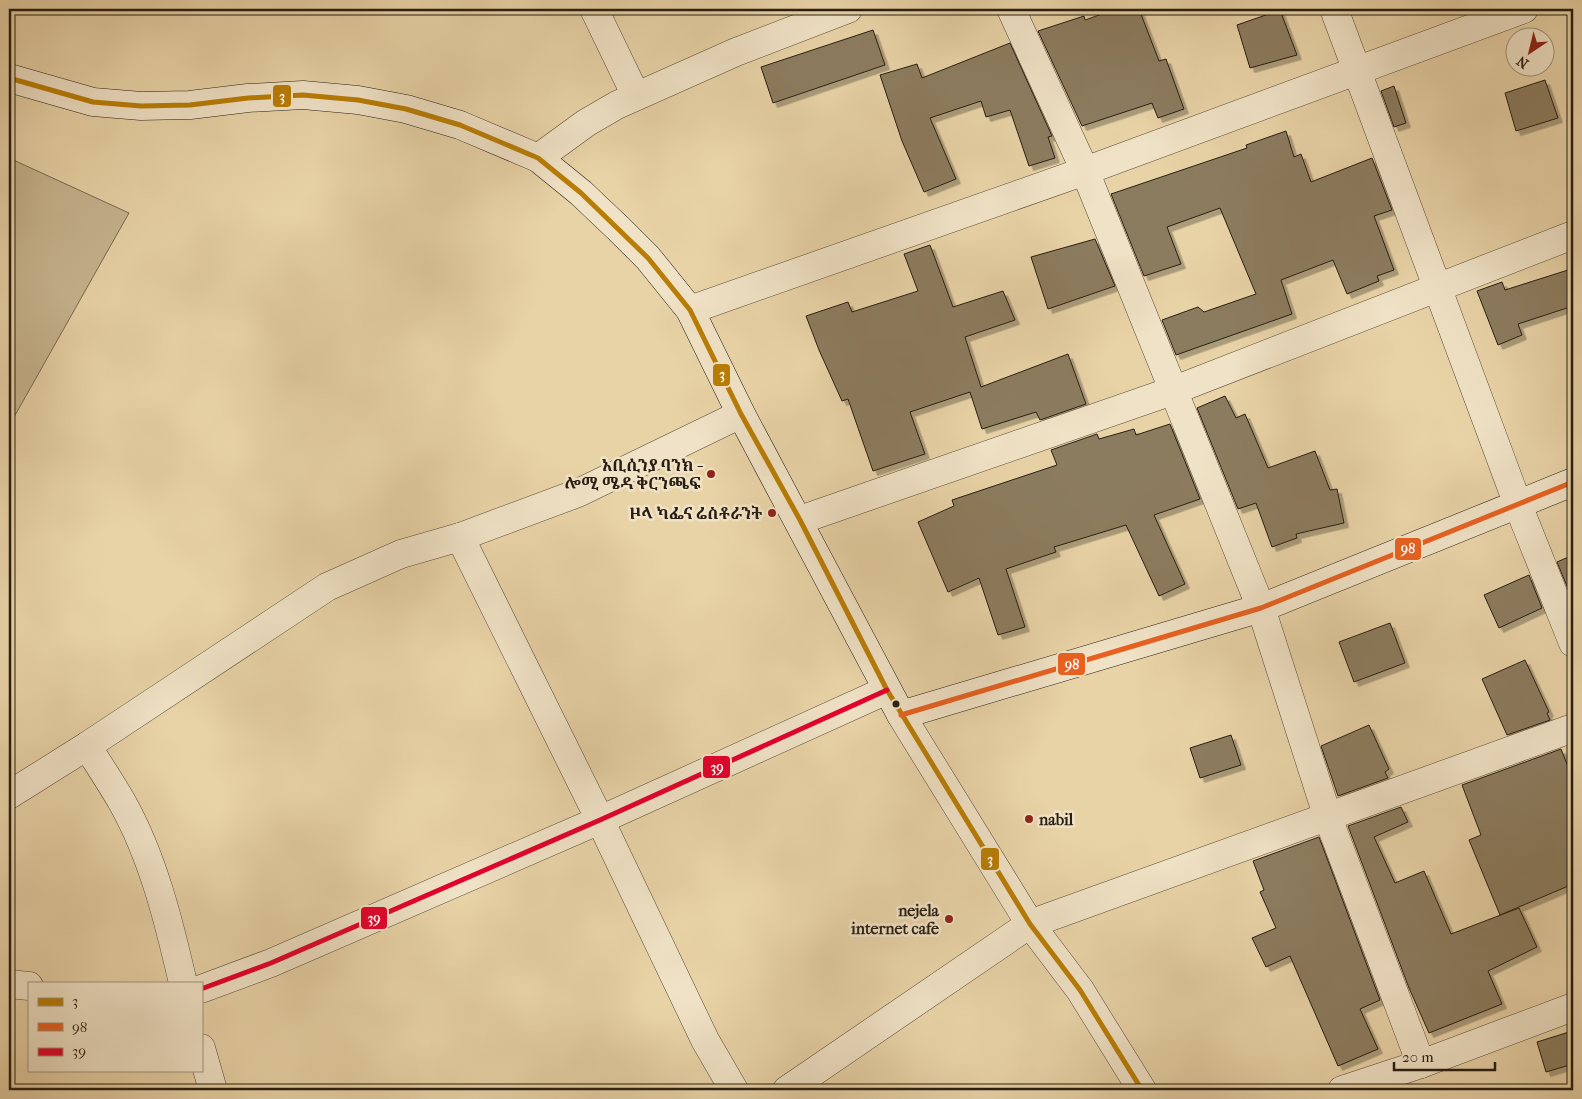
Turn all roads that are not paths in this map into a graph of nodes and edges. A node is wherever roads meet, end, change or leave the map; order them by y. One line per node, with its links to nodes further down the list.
1 (594, 9): 9 (street)
2 (848, 9): 6 (street)
3 (1011, 9): 11 (street)
4 (1334, 9): 7 (street)
5 (1524, 9): 7 (street)
6 (810, 15): 9 (street)
7 (1358, 70): 11 (street); 13 (street)
8 (9, 78): 10 (street)
9 (636, 96): 10 (street)
10 (538, 158): 14 (street)
11 (1085, 171): 14 (street); 15 (street)
12 (1573, 235): 13 (street)
13 (1437, 287): 15 (street); 18 (street)
14 (690, 310): 16 (street)
15 (1172, 391): 19 (street); 21 (street)
16 (741, 414): 19 (street); 20 (street)
17 (1573, 482): 18 (street)
18 (1518, 504): 21 (street); 22 (street)
19 (800, 520): 23 (street)
20 (460, 536): 26 (street); 29 (street)
21 (1261, 608): 24 (street); 28 (street)
22 (1573, 643)
23 (887, 690): 24 (street); 29 (street)
24 (901, 715): 30 (street)
25 (1573, 728): 28 (street)
26 (87, 746): 27 (street); 31 (street)
27 (9, 795)
28 (1327, 815): 30 (street); 37 (street)
29 (600, 820): 34 (street); 39 (street)
30 (1030, 924): 40 (street); 41 (street)
31 (184, 982)
32 (9, 984): 33 (street)
33 (28, 986)
34 (202, 989)
35 (1573, 1007): 37 (street)
36 (202, 1052): 38 (street)
37 (1421, 1064): 42 (street)
38 (213, 1090)
39 (734, 1090)
40 (787, 1090)
41 (1142, 1090)
42 (1342, 1090)

